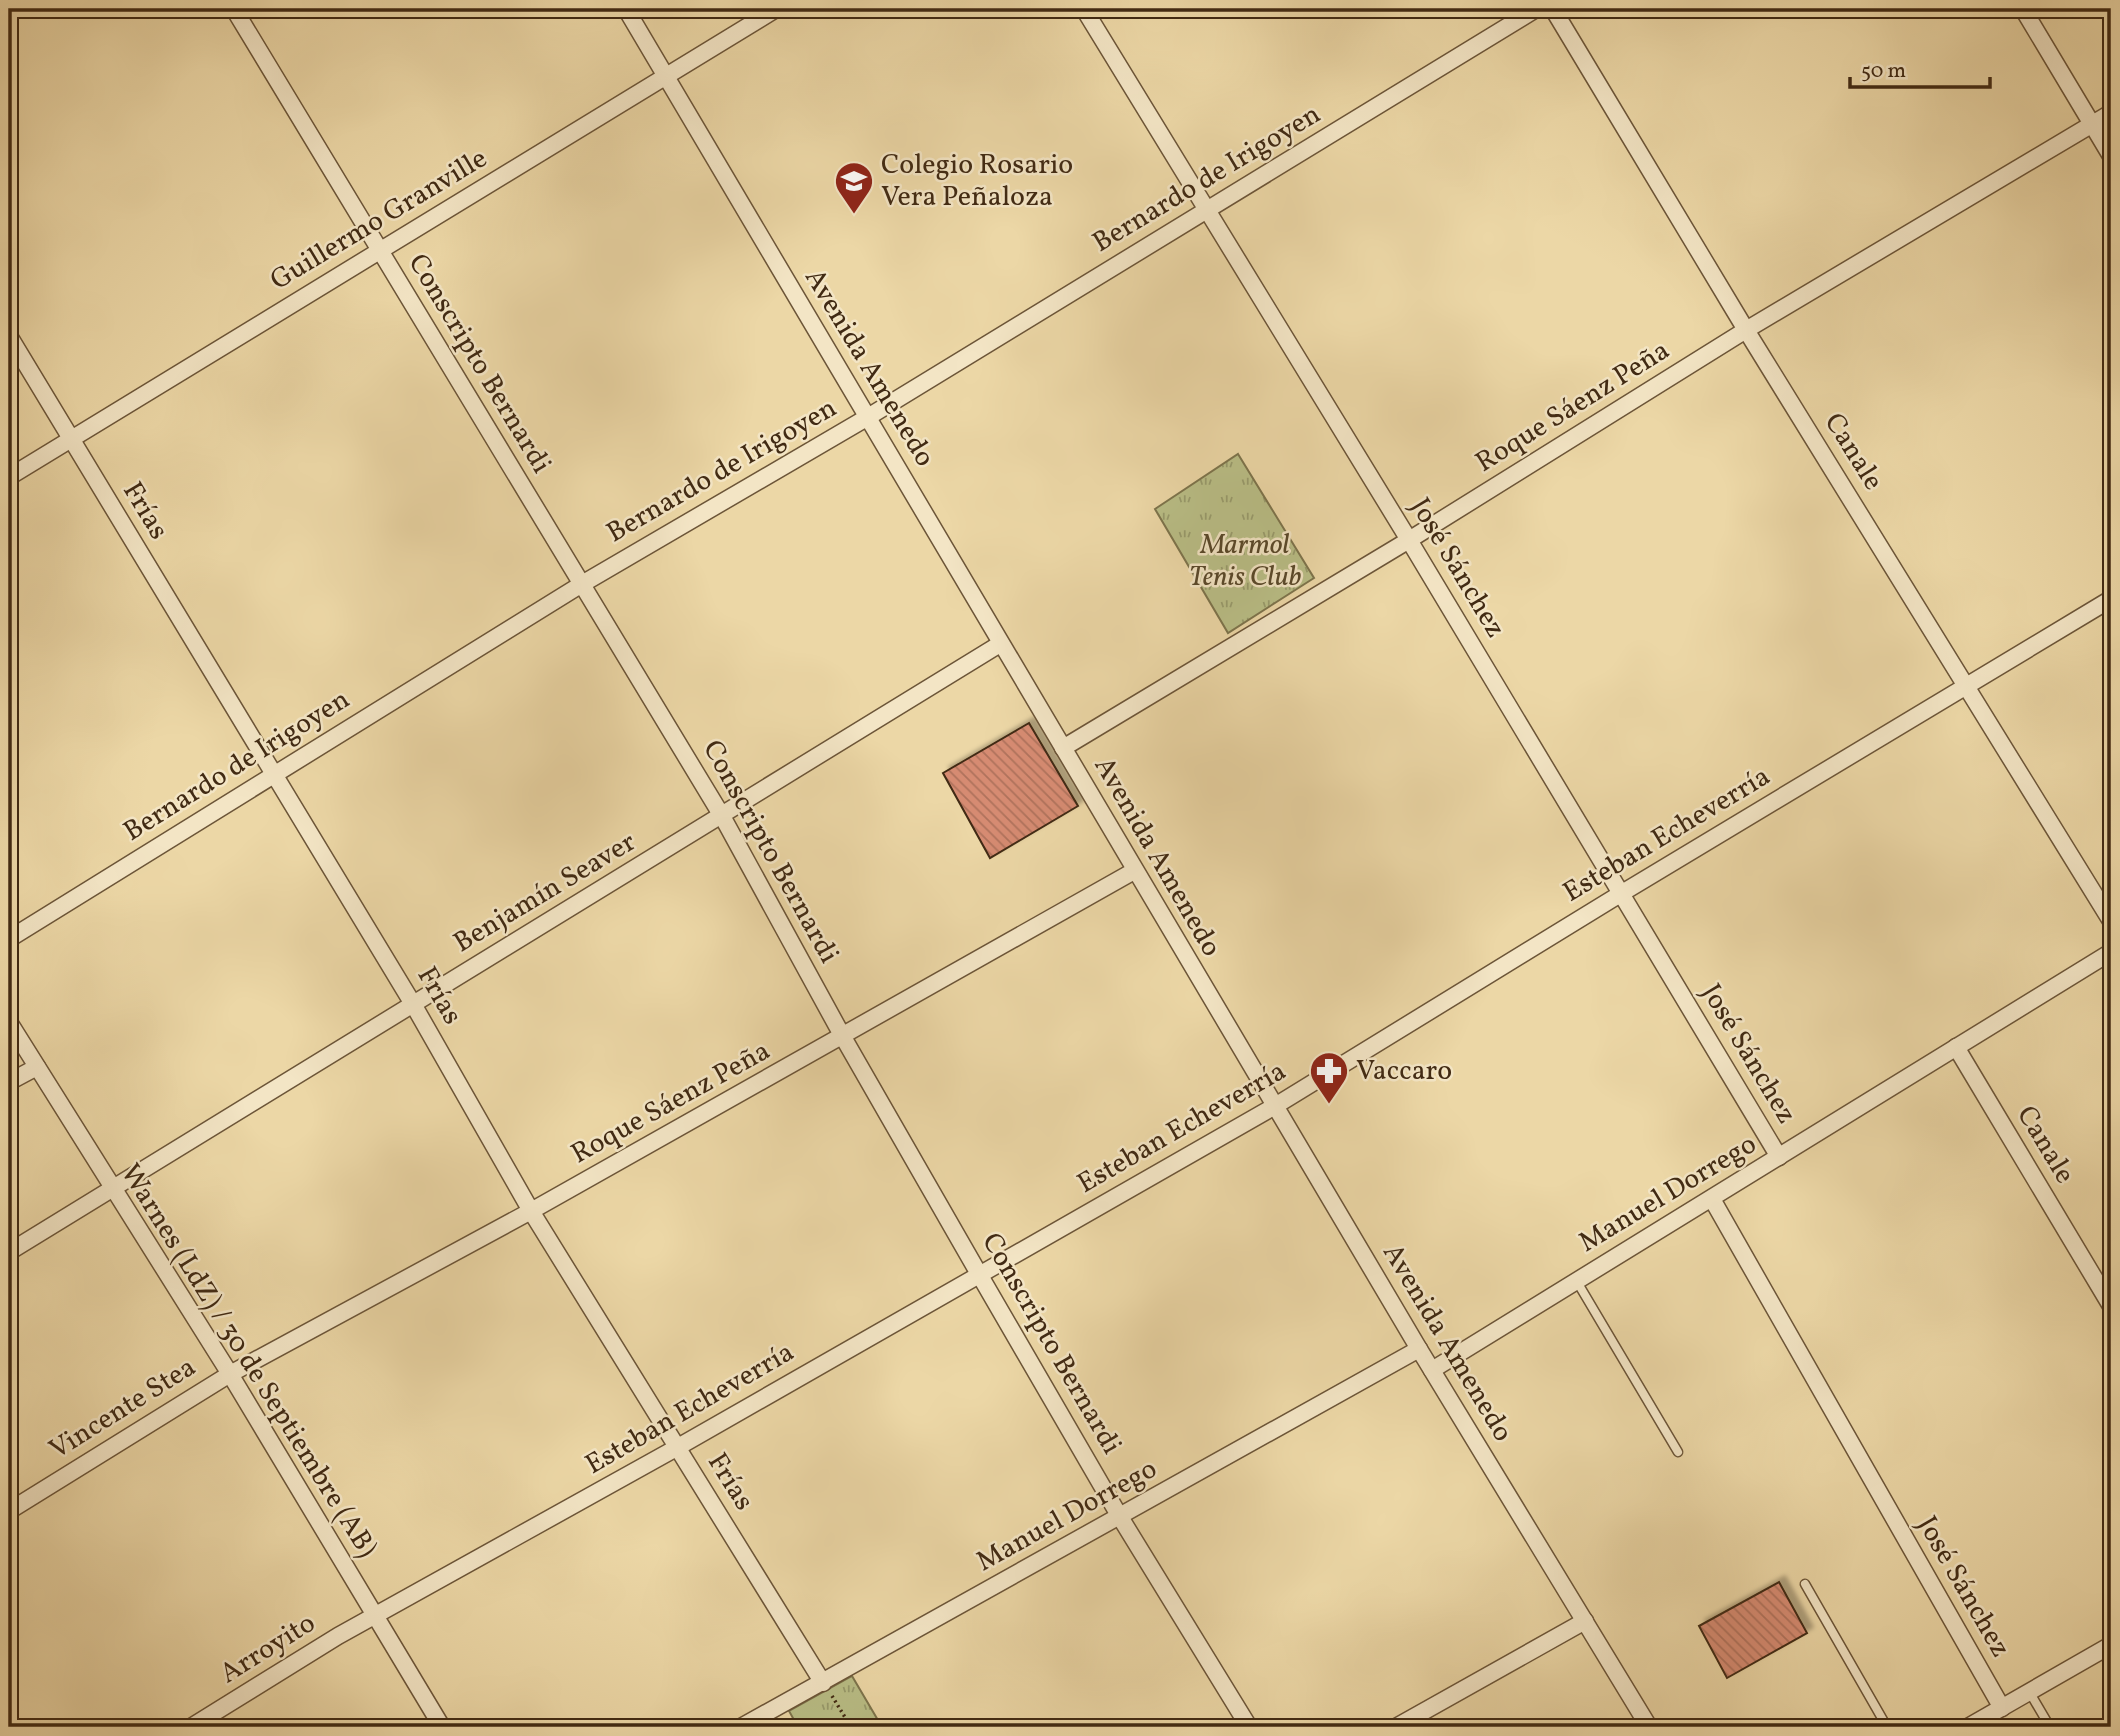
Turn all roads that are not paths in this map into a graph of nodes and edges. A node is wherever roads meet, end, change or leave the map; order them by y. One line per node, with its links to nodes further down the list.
1 (234, 9): 13 (street, Conscripto Bernardi)
2 (626, 9): 8 (street, Avenida Amenedo)
3 (776, 9): 8 (street, Guillermo Granville)
4 (1084, 9): 12 (street, José Sánchez)
5 (1536, 9): 12 (street, Bernardo de Irigoyen)
6 (1553, 9): 14 (street, Canale)
7 (2023, 9): 10 (street)
8 (667, 77): 13 (street, Guillermo Granville); 16 (street, Avenida Amenedo)
9 (2111, 113): 10 (street, Roque Sáenz Peña)
10 (2095, 124): 11 (street); 14 (street, Roque Sáenz Peña)
11 (2111, 156)
12 (1208, 210): 16 (street, Bernardo de Irigoyen); 19 (street, José Sánchez)
13 (379, 250): 17 (street, Guillermo Granville); 20 (street, Conscripto Bernardi)
14 (1746, 330): 19 (street, Roque Sáenz Peña); 23 (street, Canale)
15 (9, 336): 17 (street, Frías)
16 (868, 417): 20 (street, Bernardo de Irigoyen); 22 (street, Avenida Amenedo)
17 (71, 440): 18 (street, Guillermo Granville); 25 (street, Frías)
18 (9, 477)
19 (1409, 540): 24 (street, Roque Sáenz Peña); 28 (street, José Sánchez)
20 (582, 584): 25 (street, Bernardo de Irigoyen); 26 (street, Conscripto Bernardi)
21 (2111, 599): 23 (street, Esteban Echeverría)
22 (1000, 643): 24 (street, Avenida Amenedo); 26 (street, Benjamín Seaver)
23 (1967, 684): 28 (street, Esteban Echeverría); 29 (street, Canale)
24 (1063, 748): 27 (street, Avenida Amenedo)
25 (274, 773): 30 (street, Bernardo de Irigoyen); 32 (street, Frías)
26 (722, 816): 32 (street, Benjamín Seaver); 34 (street, Conscripto Bernardi)
27 (1134, 872): 34 (street, Roque Sáenz Peña); 38 (street, Avenida Amenedo)
28 (1622, 893): 38 (street, Esteban Echeverría); 39 (street, José Sánchez)
29 (2111, 921)
30 (9, 939)
31 (2111, 952): 35 (street, Manuel Dorrego)
32 (413, 1004): 40 (street, Benjamín Seaver); 42 (street, Frías)
33 (9, 1022): 36 (street, Warnes (LdZ) / 30 de Septiembre (AB))
34 (843, 1038): 42 (street, Roque Sáenz Peña); 44 (street, Conscripto Bernardi)
35 (1956, 1047): 39 (street, Manuel Dorrego); 46 (street, Canale)
36 (37, 1068): 37 (street); 40 (street, Warnes (LdZ) / 30 de Septiembre (AB))
37 (9, 1083)
38 (1275, 1106): 44 (street, Esteban Echeverría); 47 (street, Avenida Amenedo)
39 (1779, 1157): 41 (street, Manuel Dorrego)
40 (113, 1189): 43 (street, Benjamín Seaver); 49 (street, Warnes (LdZ) / 30 de Septiembre (AB))
41 (1712, 1199): 45 (street, Manuel Dorrego); 60 (street, José Sánchez)
42 (531, 1212): 49 (street, Roque Sáenz Peña); 50 (street, Frías)
43 (9, 1252)
44 (979, 1274): 50 (street, Esteban Echeverría); 53 (street, Conscripto Bernardi)
45 (1576, 1280): 48 (street, Manuel Dorrego); 51 (lane)
46 (2111, 1306)
47 (1419, 1349): 48 (street, Avenida Amenedo); 53 (street, Manuel Dorrego)
48 (1432, 1370): 56 (street, Avenida Amenedo)
49 (230, 1374): 52 (street, Vincente Stea); 55 (street, Warnes (LdZ) / 30 de Septiembre (AB))
50 (677, 1447): 55 (street, Esteban Echeverría); 58 (street, Frías)
51 (1678, 1451)
52 (9, 1511)
53 (1121, 1517): 58 (street, Manuel Dorrego); 64 (street, Conscripto Bernardi)
54 (1805, 1584): 67 (lane)
55 (374, 1618): 61 (street, Arroyito); 62 (street, Warnes (LdZ) / 30 de Septiembre (AB))
56 (1586, 1621): 65 (street); 66 (street, Avenida Amenedo)
57 (2111, 1645): 59 (street)
58 (823, 1683): 63 (street, Manuel Dorrego)
59 (2030, 1693): 60 (street); 69 (lane)
60 (2002, 1708): 68 (street)
61 (191, 1727)
62 (442, 1727)
63 (741, 1727)
64 (1249, 1727)
65 (1396, 1727)
66 (1649, 1727)
67 (1887, 1727)
68 (1968, 1727)
69 (2050, 1727)

